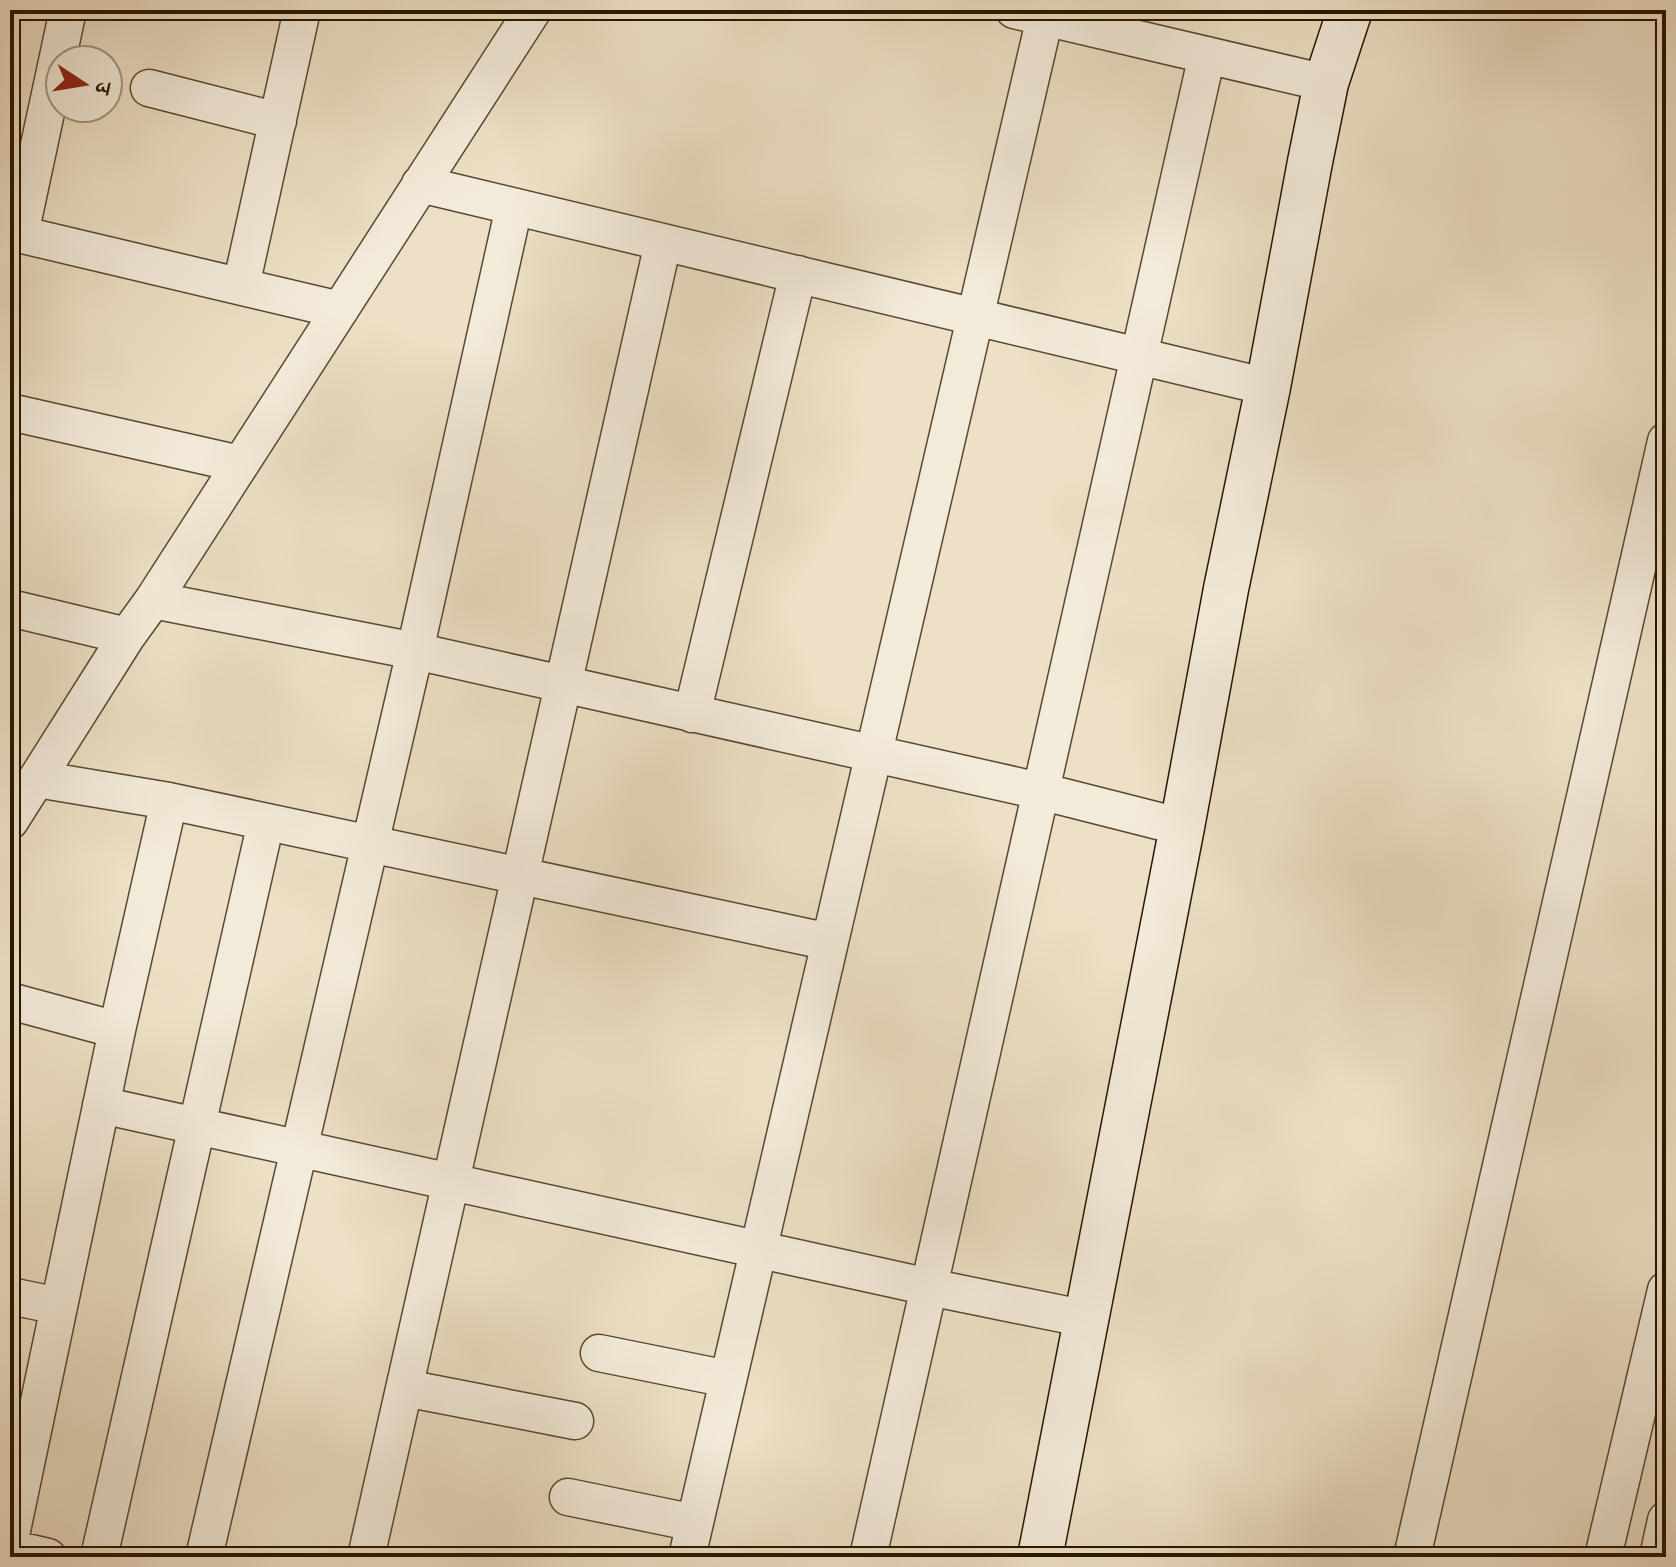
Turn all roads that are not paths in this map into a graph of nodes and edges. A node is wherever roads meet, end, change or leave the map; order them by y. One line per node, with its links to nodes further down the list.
1 (68, 10): 12 (street)
2 (302, 10): 9 (street)
3 (533, 10): 10 (street)
4 (1350, 10): 7 (street)
5 (1030, 14): 6 (street); 17 (street)
6 (1207, 55): 7 (street); 18 (street)
7 (1326, 83): 19 (street)
8 (149, 88): 9 (street)
9 (278, 121): 15 (street)
10 (420, 184): 11 (street); 16 (street)
11 (514, 207): 13 (street); 26 (street)
12 (15, 233): 15 (street)
13 (663, 243): 14 (street); 27 (street)
14 (798, 274): 17 (street); 28 (street)
15 (241, 286): 16 (street)
16 (340, 310): 22 (street)
17 (975, 317): 18 (street); 29 (street)
18 (1139, 356): 19 (street); 30 (street)
19 (1268, 387): 34 (street)
20 (10, 412): 22 (street)
21 (1666, 441): 65 (street)
22 (240, 464): 23 (street)
23 (153, 600): 25 (street); 26 (street)
24 (10, 608): 25 (street)
25 (127, 636): 32 (street)
26 (415, 651): 27 (street); 35 (street)
27 (563, 685): 28 (street); 36 (street)
28 (692, 714): 29 (street)
29 (874, 754): 30 (street); 37 (street)
30 (1040, 791): 34 (street); 45 (street)
31 (169, 801): 32 (street); 33 (street); 39 (street)
32 (19, 803)
33 (266, 822): 35 (street); 41 (street)
34 (1182, 827): 49 (street)
35 (370, 845): 36 (street); 42 (street)
36 (520, 877): 37 (street); 43 (street)
37 (830, 942): 44 (street)
38 (10, 1001): 39 (street)
39 (117, 1030): 40 (street)
40 (101, 1105): 41 (street); 48 (street)
41 (197, 1127): 42 (street); 60 (street)
42 (299, 1149): 43 (street); 61 (street)
43 (451, 1182): 44 (street); 52 (street)
44 (758, 1250): 45 (street); 51 (street)
45 (929, 1287): 49 (street); 63 (street)
46 (1666, 1290): 66 (street)
47 (10, 1296): 48 (street)
48 (59, 1306): 56 (street)
49 (1087, 1319): 64 (street)
50 (599, 1353): 51 (street)
51 (728, 1379): 57 (street)
52 (405, 1388): 53 (street); 62 (street)
53 (575, 1421)
54 (568, 1497): 57 (street)
55 (1666, 1520): 67 (street)
56 (10, 1540)
57 (691, 1540)
58 (10, 1548): 59 (street)
59 (48, 1557)
60 (99, 1557)
61 (204, 1557)
62 (366, 1557)
63 (868, 1557)
64 (1040, 1557)
65 (1412, 1557)
66 (1603, 1557)
67 (1658, 1557)

